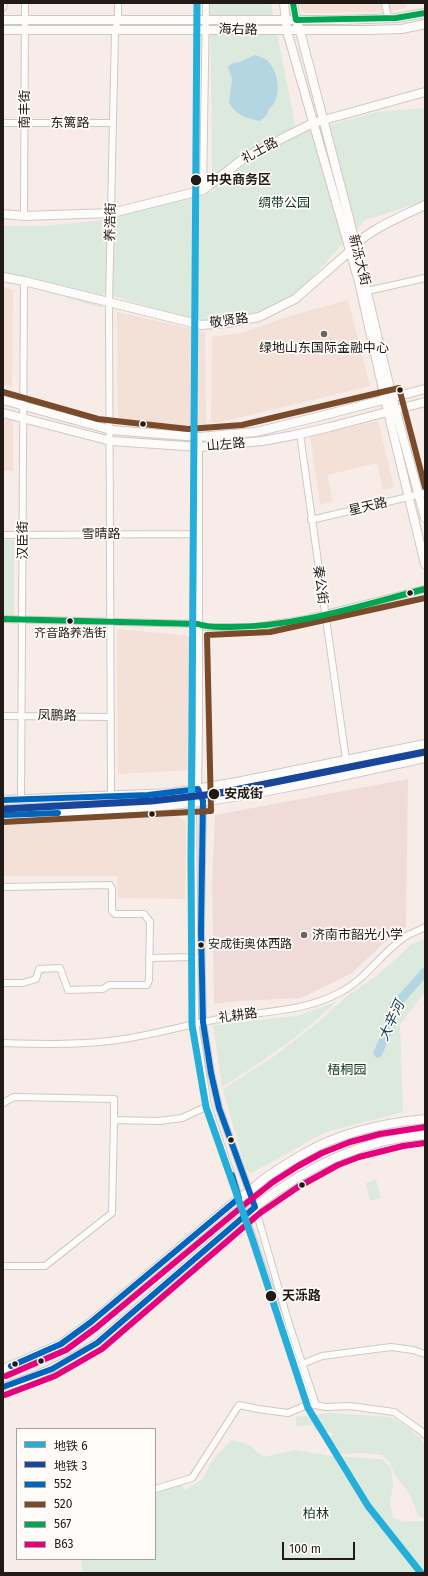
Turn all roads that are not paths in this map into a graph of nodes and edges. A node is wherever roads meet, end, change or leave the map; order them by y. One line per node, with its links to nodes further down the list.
1 (4, 3): 8 (street)
2 (25, 3): 12 (street, 南丰街)
3 (118, 3): 13 (street, 养浩街)
4 (206, 3): 15 (street)
5 (284, 3): 16 (main road, 新泺大街)
6 (293, 3): 14 (main road, 新泺大街)
7 (385, 3): 10 (street)
8 (3, 7)
9 (425, 13): 10 (main road, 海右路)
10 (388, 18): 14 (main road, 海右路)
11 (3, 20): 12 (main road, 海右路)
12 (25, 20): 13 (main road, 海右路); 19 (street, 南丰街)
13 (118, 20): 15 (main road, 海右路); 20 (street, 养浩街)
14 (296, 20): 16 (main road, 海右路); 23 (main road, 新泺大街)
15 (206, 21): 16 (main road, 海右路); 21 (street)
16 (286, 21): 22 (main road, 新泺大街)
17 (425, 24): 23 (main road, 海右路)
18 (3, 30): 19 (main road, 海右路)
19 (25, 30): 20 (main road, 海右路); 27 (street, 南丰街)
20 (115, 30): 21 (main road, 海右路); 28 (street, 养浩街)
21 (206, 30): 22 (main road, 海右路); 30 (street)
22 (288, 31): 23 (main road, 海右路); 29 (main road, 新泺大街)
23 (300, 31): 25 (main road, 新泺大街)
24 (425, 92): 25 (main road, 礼士路)
25 (323, 119): 29 (main road, 礼士路); 35 (main road, 新泺大街)
26 (3, 123): 27 (street, 东篱路)
27 (24, 123): 28 (street, 东篱路); 34 (street, 南丰街)
28 (113, 123): 32 (street, 养浩街)
29 (313, 123): 30 (main road, 礼士路); 36 (main road, 新泺大街)
30 (203, 190): 32 (main road, 礼士路)
31 (425, 206): 35 (main road, 敬贤路)
32 (112, 213): 34 (main road, 礼士路); 41 (street, 养浩街)
33 (3, 214): 34 (main road, 礼士路)
34 (24, 216)
35 (355, 243): 36 (main road, 敬贤路); 40 (main road, 新泺大街)
36 (350, 251): 41 (main road, 敬贤路); 43 (main road, 新泺大街)
37 (3, 277): 39 (main road, 敬贤路)
38 (425, 278): 40 (street)
39 (24, 281): 41 (main road, 敬贤路); 46 (street, 汉臣街)
40 (367, 291): 43 (main road, 新泺大街)
41 (109, 303): 51 (street, 养浩街)
42 (425, 389): 43 (main road, 山左路)
43 (389, 398): 47 (main road, 新泺大街); 48 (main road, 新泺大街); 53 (main road, 山左路)
44 (3, 400): 46 (main road, 山左路)
45 (425, 402): 47 (main road, 山左路)
46 (23, 405): 50 (street, 汉臣街); 51 (main road, 山左路)
47 (397, 409): 48 (main road, 山左路); 56 (main road, 新泺大街)
48 (388, 412): 52 (main road, 山左路); 57 (main road, 新泺大街)
49 (3, 413): 50 (main road, 山左路)
50 (23, 418): 54 (main road, 山左路); 63 (street, 汉臣街)
51 (111, 430): 53 (main road, 山左路); 54 (street, 养浩街)
52 (300, 434): 55 (main road, 山左路); 59 (street, 秦公街)
53 (199, 437): 55 (street)
54 (111, 441): 55 (main road, 山左路); 60 (street, 养浩街)
55 (198, 447): 61 (street)
56 (422, 494): 57 (street, 星天路); 58 (main road, 新泺大街)
57 (408, 497): 59 (street, 星天路); 64 (main road)
58 (425, 518)
59 (311, 520): 66 (street, 秦公街)
60 (111, 534): 61 (street, 雪晴路); 63 (street, 雪晴路); 69 (street, 养浩街)
61 (198, 534): 70 (street)
62 (3, 535): 63 (street, 雪晴路)
63 (23, 535): 68 (street, 汉臣街)
64 (425, 564)
65 (425, 589): 66 (street)
66 (324, 614): 70 (street); 76 (street, 秦公街)
67 (3, 619): 68 (street)
68 (22, 619): 69 (street); 72 (street, 汉臣街)
69 (111, 622): 70 (street); 73 (street, 养浩街)
70 (199, 624): 77 (street)
71 (3, 716): 72 (street, 凤鹏路)
72 (22, 716): 73 (street, 凤鹏路); 79 (street, 汉臣街)
73 (111, 717): 78 (street, 养浩街)
74 (425, 744): 76 (main road)
75 (425, 758): 81 (main road)
76 (346, 760): 77 (main road)
77 (198, 789): 78 (main road); 81 (street); 82 (street)
78 (111, 796): 79 (main road)
79 (21, 799): 80 (main road)
80 (3, 800)
81 (203, 801): 82 (main road); 89 (street)
82 (193, 802): 83 (main road); 86 (street)
83 (3, 815)
84 (3, 887): 87 (street)
85 (425, 927): 89 (street, 礼耕路)
86 (194, 957): 87 (street); 90 (street)
87 (149, 958): 88 (street)
88 (3, 983)
89 (203, 1022): 90 (street, 礼耕路); 97 (street)
90 (195, 1023): 91 (street, 礼耕路); 93 (street)
91 (3, 1043)
92 (3, 1103): 95 (street)
93 (208, 1106): 95 (street); 98 (street)
94 (425, 1119): 97 (main road)
95 (114, 1120): 101 (street)
96 (425, 1134): 99 (main road)
97 (249, 1192): 98 (main road); 99 (street)
98 (240, 1198): 100 (street); 104 (main road)
99 (255, 1207): 100 (main road); 103 (street)
100 (246, 1215): 105 (main road); 106 (street)
101 (3, 1266)
102 (425, 1354): 103 (street)
103 (302, 1364): 107 (street)
104 (3, 1369)
105 (3, 1387)
106 (308, 1404): 107 (street); 109 (street)
107 (316, 1405): 108 (street)
108 (425, 1435)
109 (156, 1489)

